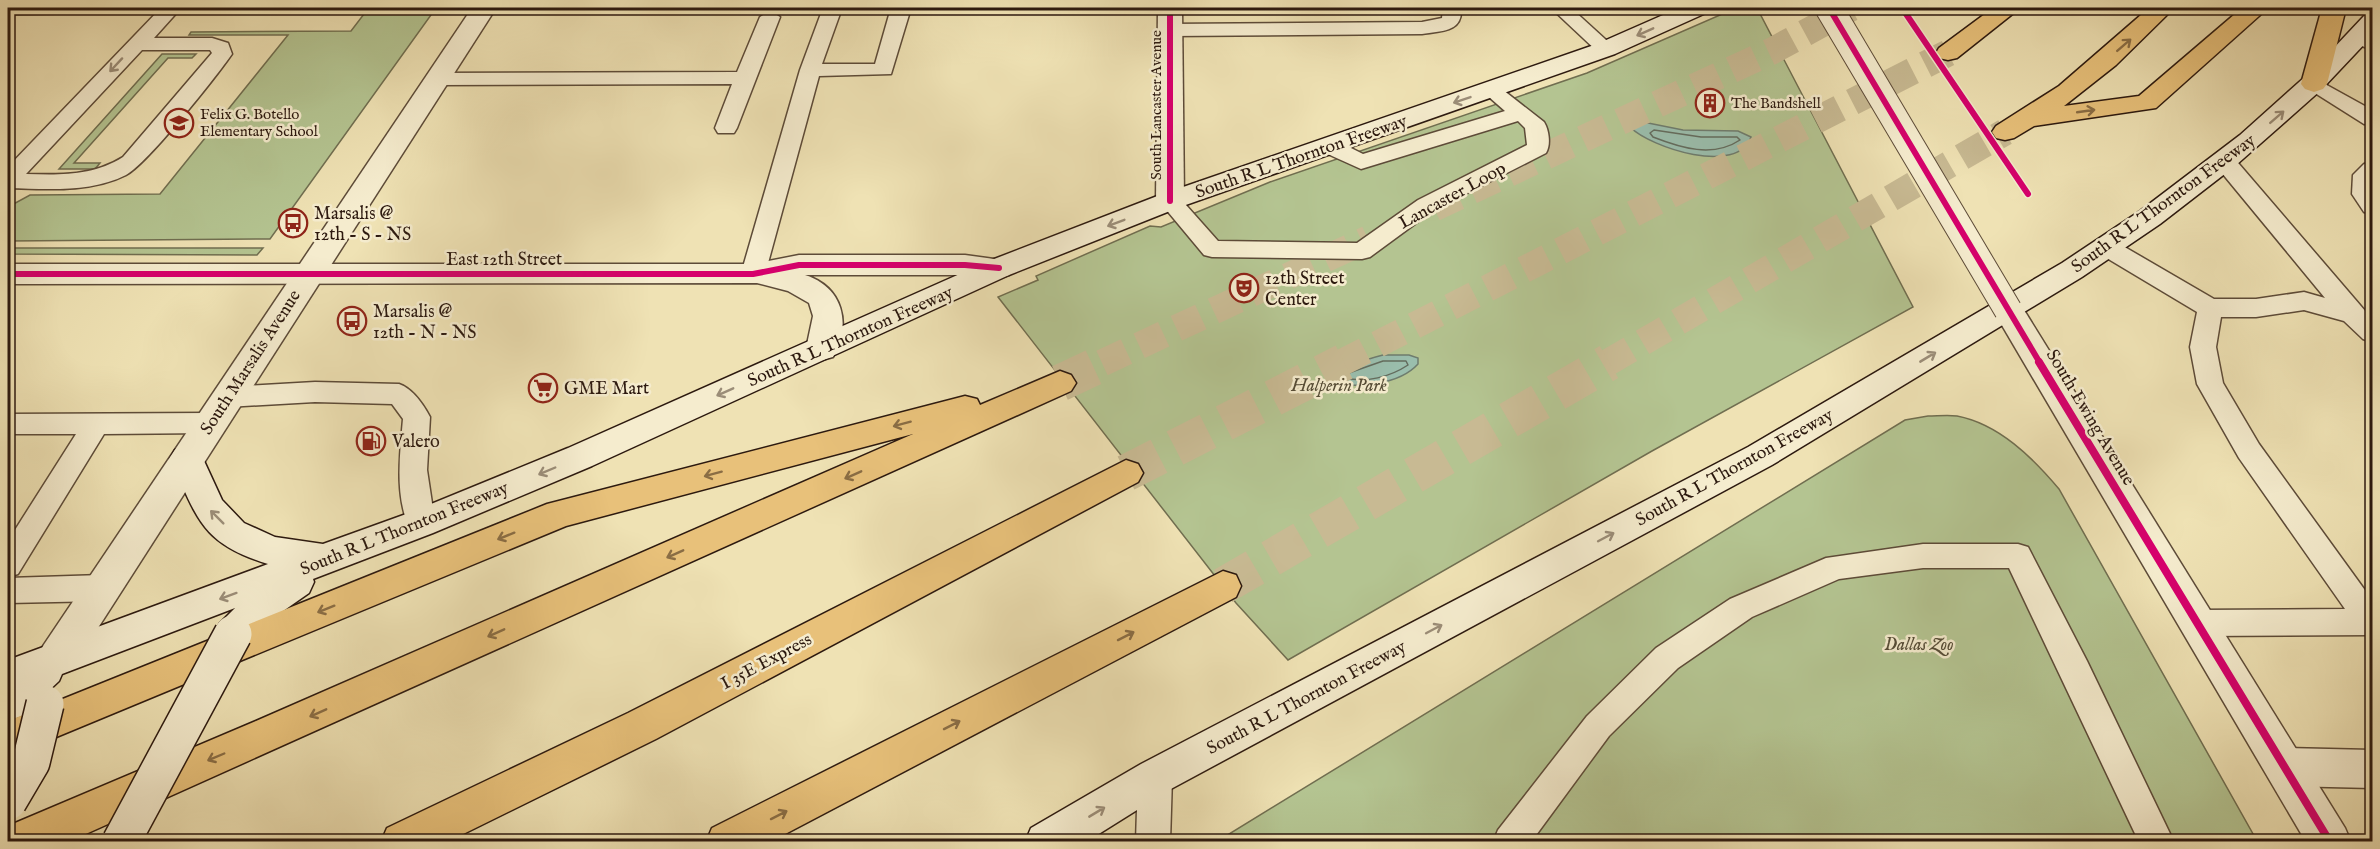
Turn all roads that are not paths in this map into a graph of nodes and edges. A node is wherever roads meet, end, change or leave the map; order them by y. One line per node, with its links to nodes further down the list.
1 (171, 8): 16 (lane)
2 (484, 8): 21 (main road, South Marsalis Avenue)
3 (832, 8): 19 (lane)
4 (901, 8): 19 (lane)
5 (1452, 8): 14 (lane)
6 (1560, 8): 17 (lane)
7 (1698, 8): 17 (main road, South R L Thornton Freeway, one-way to 17)
8 (1829, 8): 41 (main road, South Ewing Avenue, bridge)
9 (2008, 8): 18 (highway)
10 (2162, 8): 25 (highway, one-way to 10)
11 (2256, 8): 25 (highway, one-way to 11)
12 (2334, 8): 22 (highway)
13 (770, 17): 20 (lane)
14 (1170, 19): 33 (main road, South Lancaster Avenue)
15 (2368, 34): 22 (main road, South R L Thornton Freeway)
16 (136, 44): 32 (lane, one-way to 32); 32 (lane)
17 (1606, 49): 23 (main road, South R L Thornton Freeway)
18 (1948, 53)
19 (810, 70): 37 (lane)
20 (745, 78): 21 (lane); 27 (lane)
21 (437, 79): 39 (main road, South Marsalis Avenue)
22 (2314, 84): 26 (lane); 30 (main road, South R L Thornton Freeway, one-way to 22)
23 (1491, 90): 24 (lane, Lancaster Loop); 29 (main road, South R L Thornton Freeway, one-way to 29)
24 (1521, 113): 29 (lane); 33 (lane, Lancaster Loop)
25 (2028, 119): 28 (highway)
26 (2373, 119)
27 (726, 128)
28 (2005, 132)
29 (1329, 146): 33 (main road, South R L Thornton Freeway)
30 (2225, 162): 35 (main road, South R L Thornton Freeway); 42 (lane)
31 (2373, 169): 34 (lane)
32 (8, 181)
33 (1170, 201): 36 (main road, South R L Thornton Freeway, one-way to 36)
34 (2373, 207)
35 (2108, 248): 40 (lane); 41 (main road, South R L Thornton Freeway)
36 (999, 268): 37 (main road, East 12th Street); 44 (main road, South R L Thornton Freeway)
37 (753, 274): 39 (main road, East 12th Street); 44 (main road)
38 (8, 275): 39 (main road, East 12th Street)
39 (308, 275): 45 (main road, South Marsalis Avenue)
40 (2210, 308): 42 (lane); 57 (lane)
41 (2008, 310): 58 (main road, South Ewing Avenue); 65 (main road, South R L Thornton Freeway, one-way to 41)
42 (2353, 315): 43 (lane)
43 (2373, 333)
44 (822, 348): 51 (main road, South R L Thornton Freeway, one-way to 51)
45 (227, 397): 46 (main road, South Marsalis Avenue); 51 (lane)
46 (210, 423): 48 (lane); 49 (main road, South Marsalis Avenue)
47 (8, 424): 48 (lane)
48 (96, 424): 53 (lane)
49 (187, 459): 52 (main road, one-way to 49); 55 (main road, South Marsalis Avenue)
50 (1126, 473): 69 (highway, I 35E Express)
51 (421, 523): 52 (main road, South R L Thornton Freeway)
52 (326, 560): 59 (main road, South R L Thornton Freeway, one-way to 59); 68 (main road, bridge)
53 (8, 565)
54 (1223, 586): 70 (highway, one-way to 54)
55 (102, 588): 56 (lane); 59 (main road, South Marsalis Avenue)
56 (8, 591)
57 (2372, 622): 58 (lane)
58 (2199, 623): 63 (main road, South Ewing Avenue)
59 (57, 658): 60 (main road, South R L Thornton Freeway); 61 (main road, South Marsalis Avenue)
60 (8, 677)
61 (26, 704): 66 (main road, South Marsalis Avenue, bridge)
62 (8, 739): 67 (highway)
63 (2286, 767): 64 (main road); 75 (main road, South Ewing Avenue)
64 (2373, 769)
65 (1155, 777): 71 (main road, South R L Thornton Freeway, one-way to 65); 72 (lane)
66 (8, 801)
67 (19, 842)
68 (121, 842)
69 (402, 842)
70 (727, 842)
71 (1046, 842)
72 (1153, 842)
73 (1510, 842): 74 (lane)
74 (2157, 842)
75 (2330, 842)

